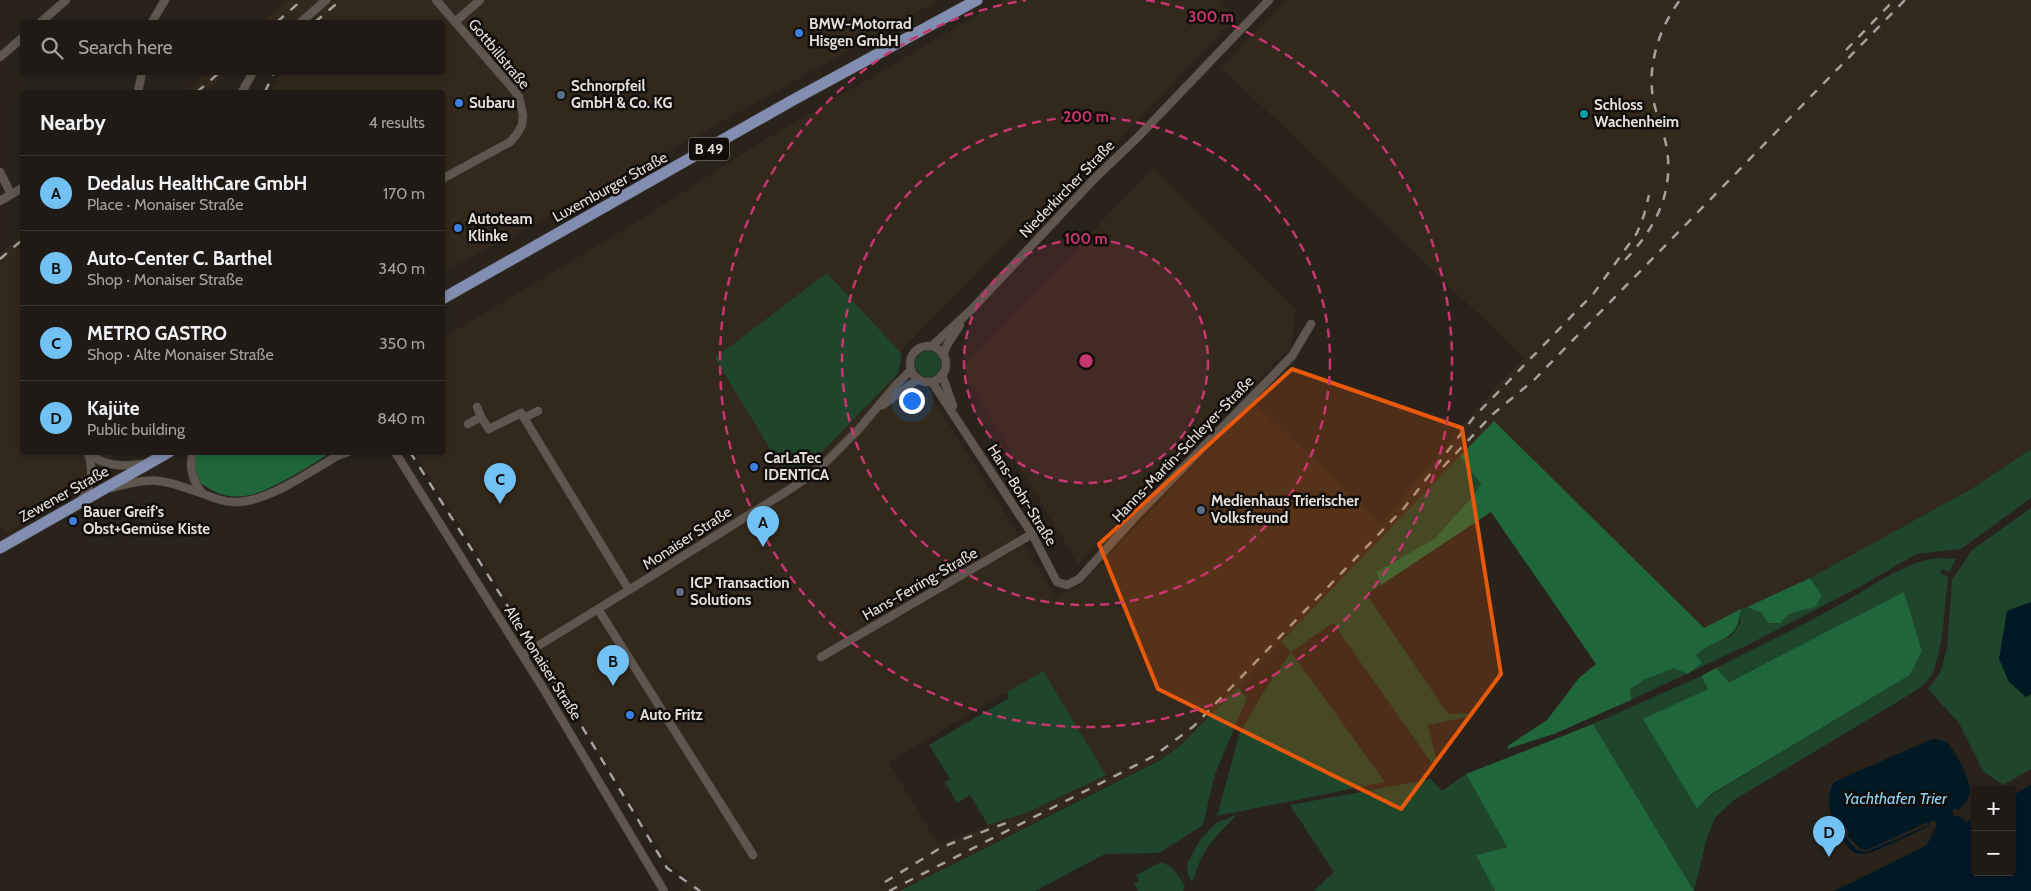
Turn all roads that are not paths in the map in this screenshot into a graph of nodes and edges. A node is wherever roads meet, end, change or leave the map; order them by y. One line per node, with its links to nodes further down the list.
1 (66, 0): 8 (street)
2 (165, 0): 9 (street)
3 (326, 0): 10 (street)
4 (436, 0): 11 (street, Gottbillstraße)
5 (480, 0): 11 (street, Gottbillstraße)
6 (977, 0): 23 (main road, Luxemburger Straße / B 49)
7 (1269, 0): 24 (street, Niederkircher Straße)
8 (42, 20)
9 (153, 20)
10 (303, 20)
11 (455, 22): 19 (street, Gottbillstraße)
12 (20, 40): 13 (street)
13 (0, 57)
14 (141, 75): 16 (street)
15 (251, 75): 17 (street)
16 (138, 90)
17 (243, 90)
18 (0, 172): 21 (street)
19 (445, 177)
20 (20, 189): 21 (street)
21 (11, 194): 22 (street)
22 (0, 201)
23 (445, 296)
24 (970, 311): 26 (street, Niederkircher Straße); 27 (street, Niederkircher Straße)
25 (1311, 324): 51 (street, Hanns-Martin-Schleyer-Straße)
26 (932, 346): 27 (street); 28 (street)
27 (944, 354): 29 (street)
28 (911, 370): 30 (street); 34 (street, Monaiser Straße)
29 (942, 375): 31 (street); 35 (street, Hans-Bohr-Straße)
30 (918, 379): 31 (street); 34 (street, Monaiser Straße)
31 (932, 382): 35 (street, Hans-Bohr-Straße)
32 (477, 408): 36 (street)
33 (538, 411): 37 (street)
34 (873, 412): 52 (street, Monaiser Straße)
35 (956, 415): 49 (street, Hans-Bohr-Straße)
36 (481, 417): 37 (street); 38 (street)
37 (524, 418): 52 (street)
38 (468, 424)
39 (89, 455): 48 (street)
40 (91, 455): 45 (street)
41 (164, 455): 45 (main road, Zewener Straße)
42 (192, 455): 47 (street)
43 (337, 455): 47 (street)
44 (397, 455): 54 (street, Alte Monaiser Straße)
45 (149, 464): 46 (main road, Zewener Straße)
46 (98, 492): 47 (street); 48 (main road, Zewener Straße)
47 (202, 493)
48 (78, 504): 50 (main road, Zewener Straße)
49 (1032, 534): 51 (street, Hans-Bohr-Straße); 55 (street, Hans-Ferring-Straße)
50 (0, 548)
51 (1067, 585)
52 (629, 590): 53 (street, Monaiser Straße)
53 (598, 609): 54 (street, Monaiser Straße); 56 (street)
54 (523, 655): 57 (street, Alte Monaiser Straße)
55 (821, 658)
56 (753, 855)
57 (664, 891)

